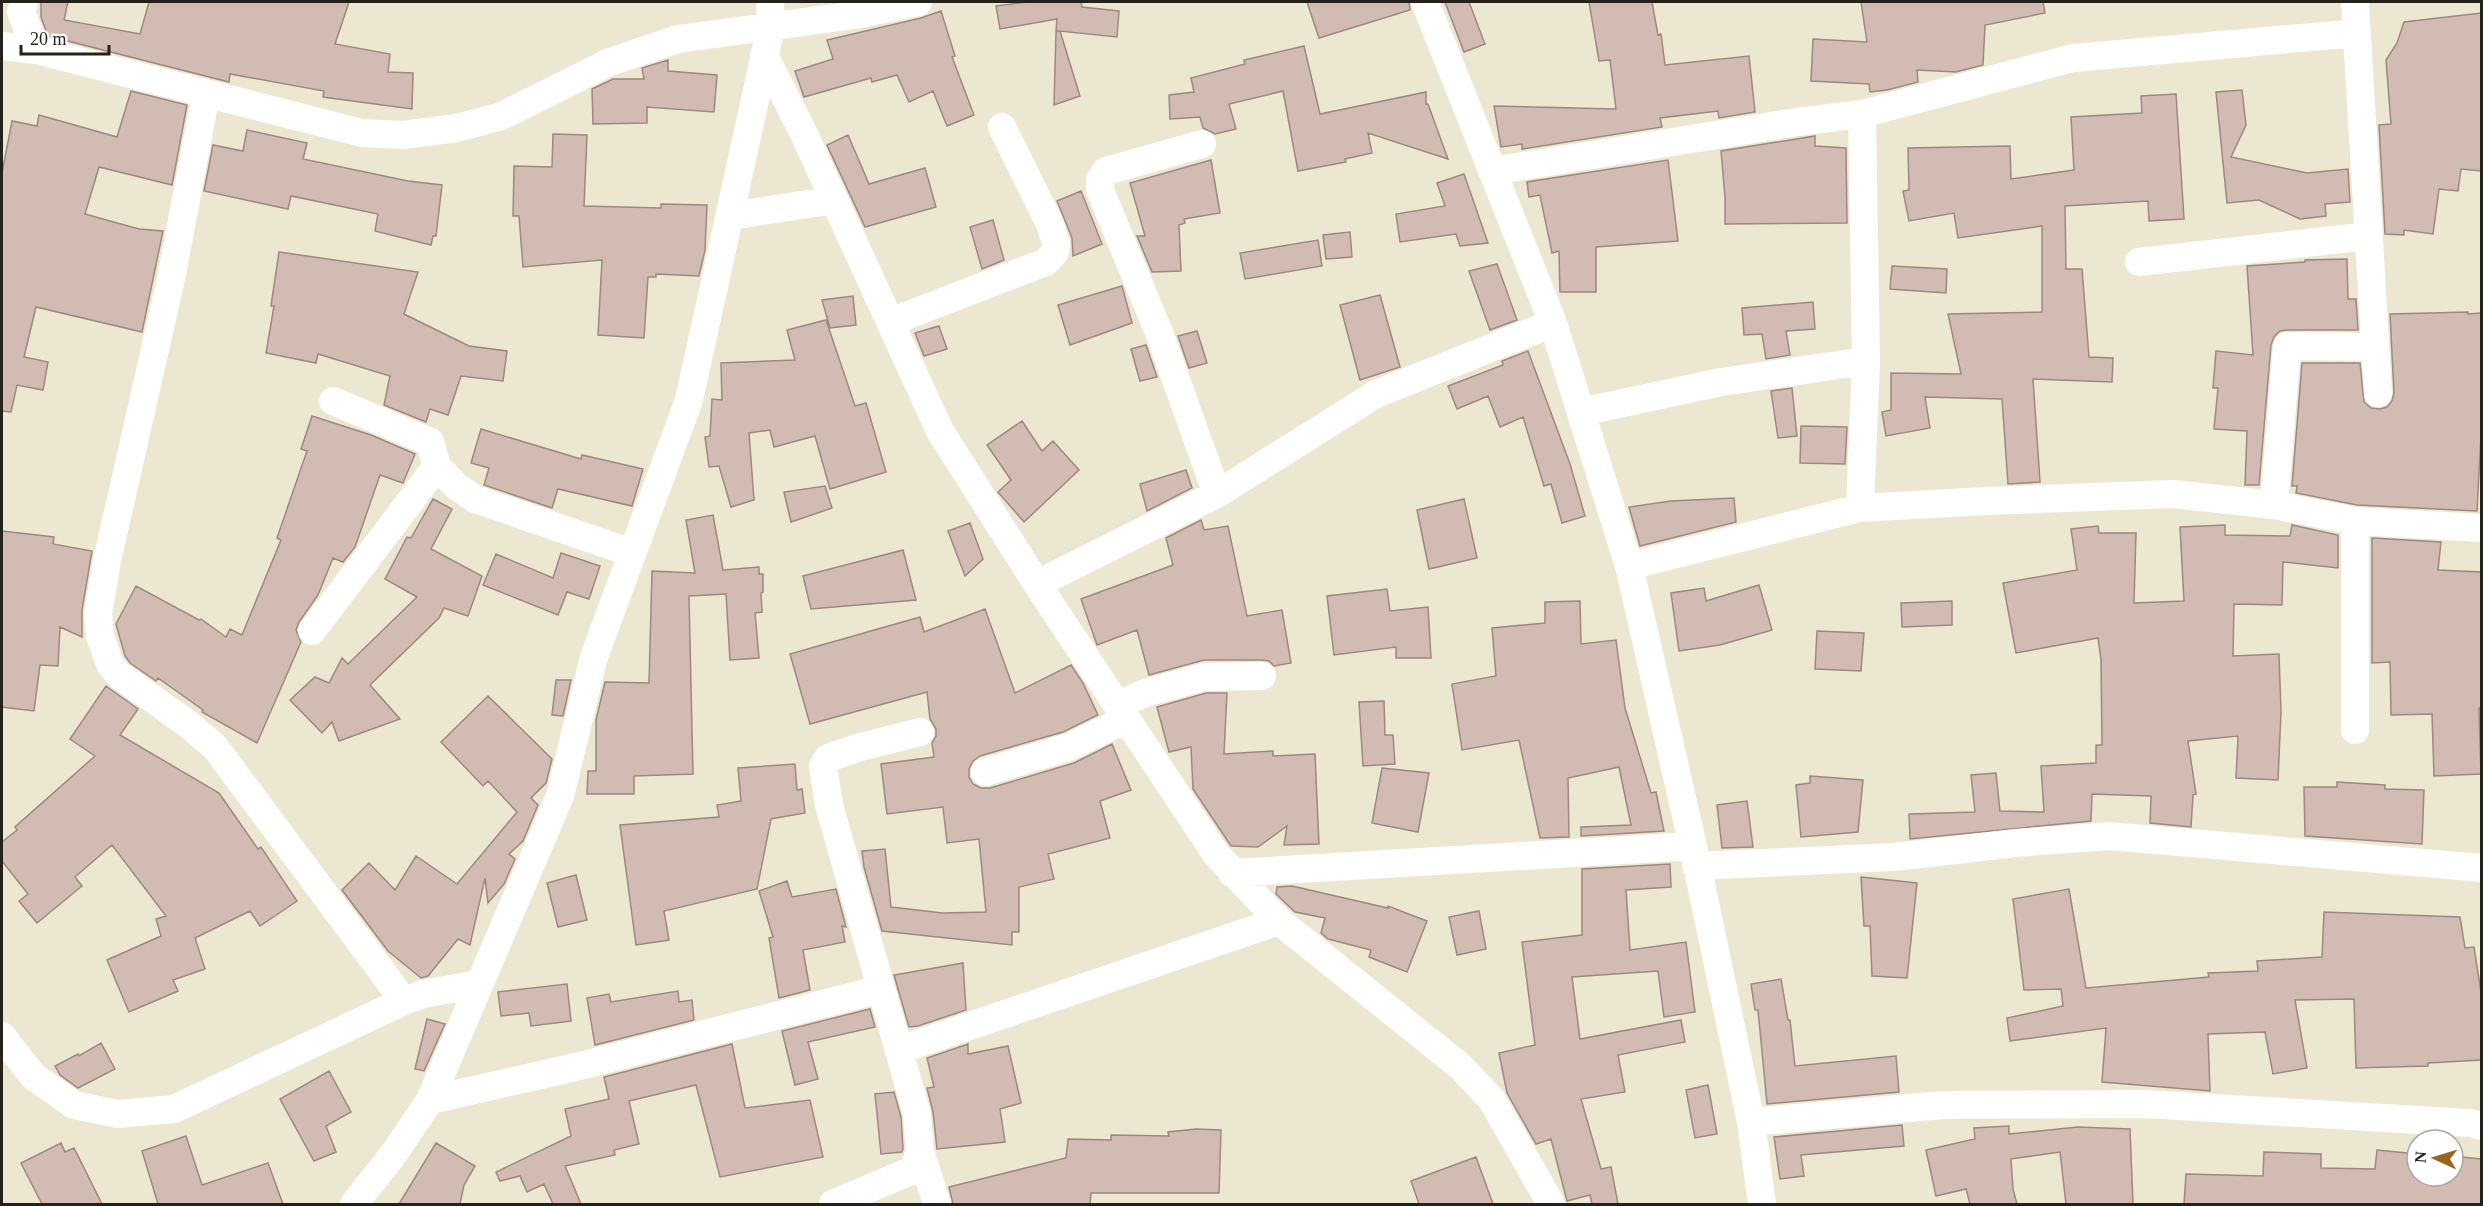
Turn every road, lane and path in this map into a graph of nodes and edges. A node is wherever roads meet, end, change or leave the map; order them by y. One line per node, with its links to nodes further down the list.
1 (24, 2): 8 (street)
2 (918, 2): 5 (street)
3 (1425, 2): 14 (street)
4 (2355, 2): 6 (street)
5 (771, 14): 9 (street); 10 (street)
6 (2357, 33): 11 (street); 17 (street)
7 (2, 46): 8 (street)
8 (36, 50): 10 (street)
9 (764, 55): 15 (street); 16 (street)
10 (206, 94): 47 (street)
11 (1862, 114): 14 (street); 22 (street)
12 (1002, 127): 19 (street)
13 (1202, 144): 27 (street)
14 (1492, 171): 20 (street)
15 (834, 200): 16 (street); 19 (street)
16 (730, 216): 32 (street)
17 (2368, 236): 18 (street); 21 (street)
18 (2139, 262)
19 (890, 322): 34 (street)
20 (1553, 323): 25 (street); 27 (street)
21 (2375, 347): 23 (street); 28 (street)
22 (1866, 361): 25 (street); 29 (street)
23 (2378, 393)
24 (333, 401): 26 (street)
25 (1581, 412): 33 (street)
26 (437, 466): 32 (street); 35 (street)
27 (1217, 494): 34 (street)
28 (2274, 505): 29 (street); 30 (street)
29 (1860, 508): 33 (street)
30 (2355, 521): 31 (street); 38 (street)
31 (2481, 528)
32 (632, 553): 45 (street)
33 (1629, 566): 41 (street)
34 (1037, 584): 37 (street)
35 (312, 631)
36 (1262, 676): 37 (street)
37 (1122, 712): 40 (street); 43 (street)
38 (2355, 730)
39 (920, 732): 46 (street)
40 (985, 772)
41 (1695, 856): 42 (street); 43 (street); 51 (street)
42 (2481, 868)
43 (1232, 873): 44 (street)
44 (1279, 921): 49 (street); 57 (street)
45 (478, 984): 47 (street); 50 (street)
46 (881, 989): 49 (street); 50 (street)
47 (404, 1001): 48 (street)
48 (2, 1036)
49 (899, 1050): 53 (street)
50 (430, 1100): 54 (street)
51 (1751, 1122): 52 (street); 58 (street)
52 (2481, 1126)
53 (920, 1151): 55 (street); 56 (street)
54 (354, 1204)
55 (833, 1204)
56 (937, 1204)
57 (1551, 1204)
58 (1762, 1204)

